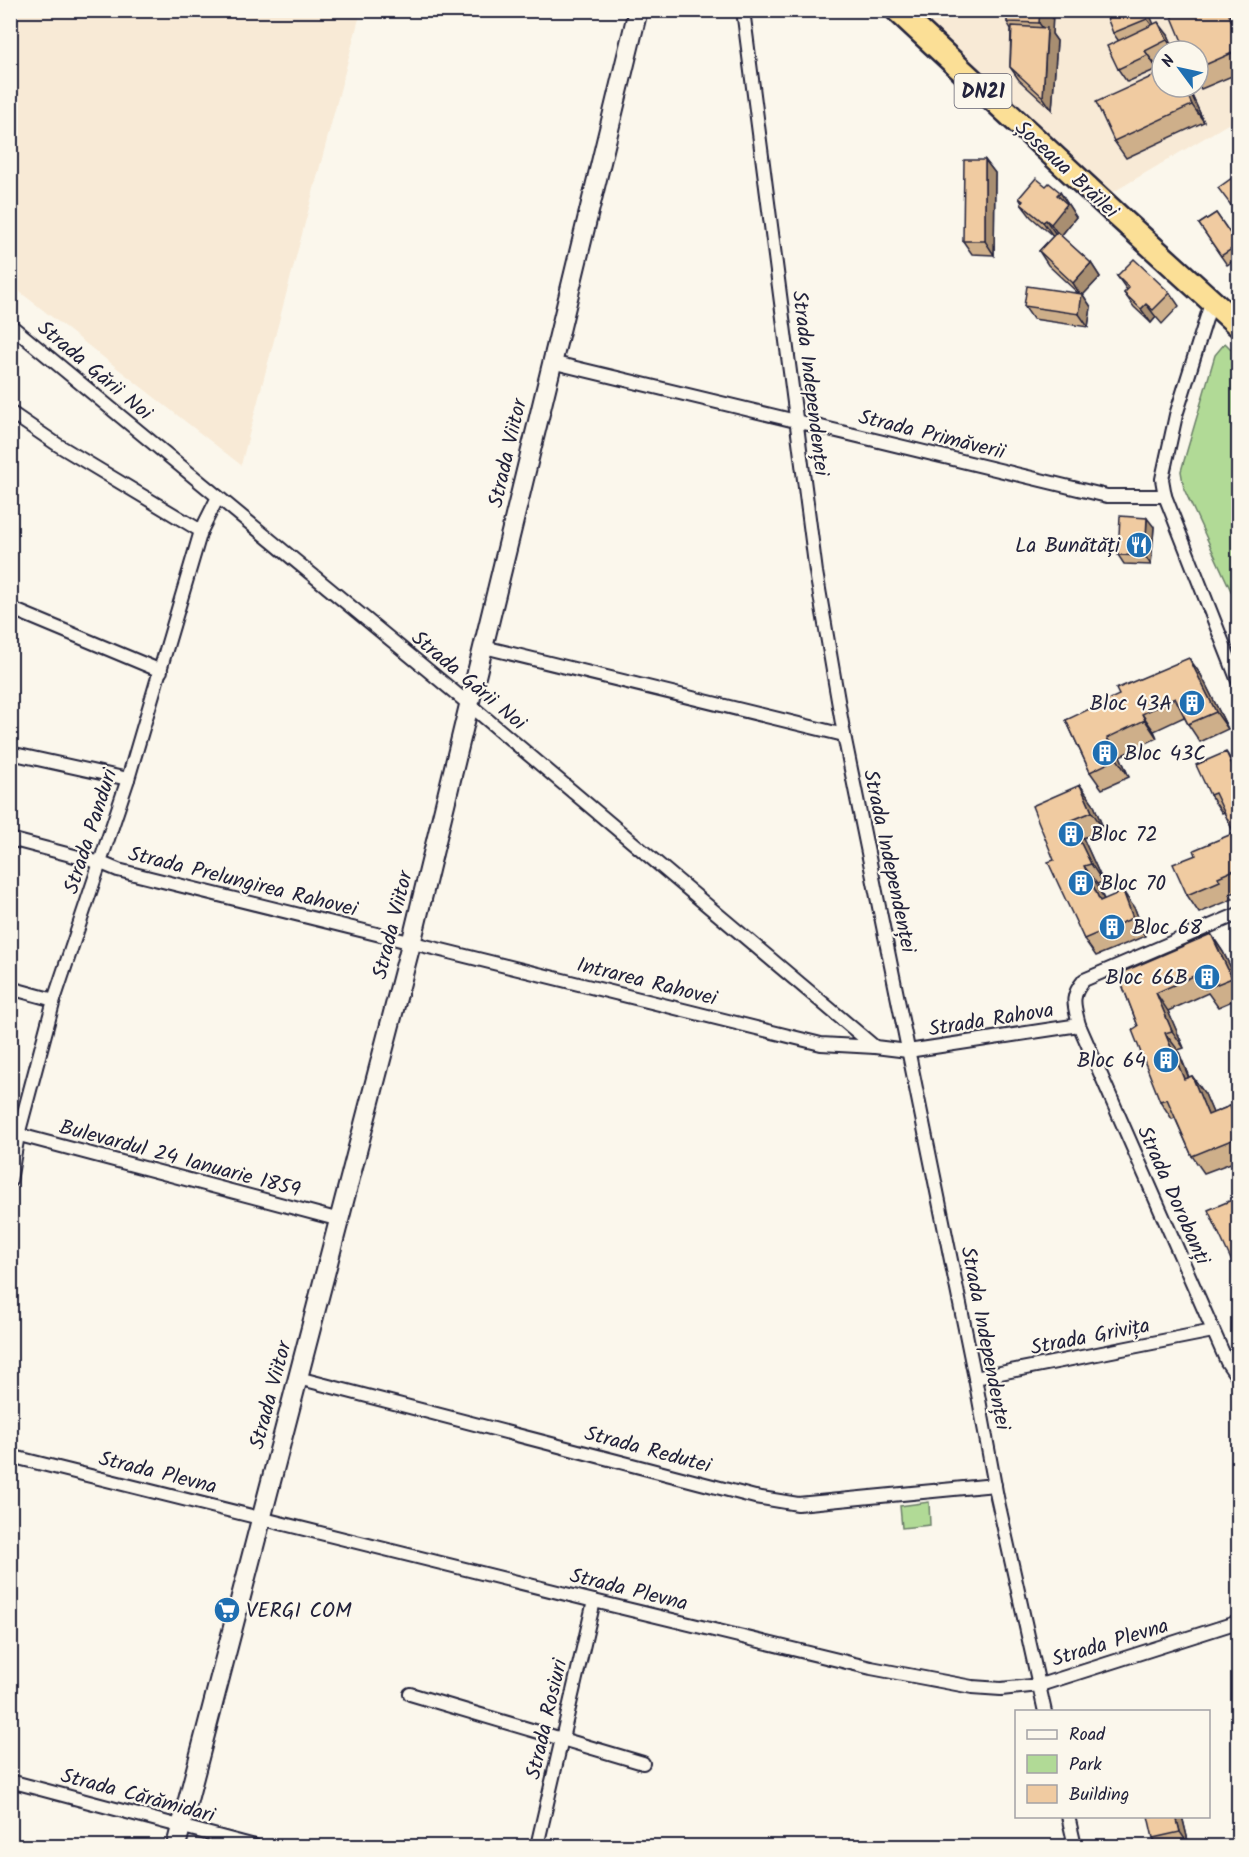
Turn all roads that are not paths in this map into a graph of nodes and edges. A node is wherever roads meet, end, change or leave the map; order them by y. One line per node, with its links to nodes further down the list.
1 (638, 10): 7 (street, Strada Viitor)
2 (743, 10): 9 (street, Strada Independenței)
3 (897, 10): 4 (highway, Șoseaua Brăilei / DN21)
4 (1212, 300): 6 (highway, Șoseaua Brăilei / DN21); 10 (street)
5 (10, 325): 11 (street, Strada Gării Noi)
6 (1239, 325)
7 (551, 362): 9 (street, Strada Primăverii); 14 (street, Strada Viitor)
8 (10, 412): 12 (street)
9 (796, 420): 10 (street, Strada Primăverii); 18 (street, Strada Independenței)
10 (1165, 496): 16 (street)
11 (218, 497): 12 (street, Strada Panduri); 17 (street, Strada Gării Noi)
12 (201, 531): 15 (street, Strada Panduri)
13 (10, 609): 15 (street)
14 (484, 647): 17 (street, Strada Viitor); 18 (street)
15 (161, 671): 20 (street, Strada Panduri)
16 (1239, 681)
17 (470, 705): 24 (street, Strada Viitor); 28 (street, Strada Gării Noi)
18 (844, 735): 29 (street, Strada Independenței)
19 (10, 753): 20 (street)
20 (128, 779): 22 (street, Strada Panduri)
21 (10, 839): 22 (street, Strada Prelungirea Rahovei)
22 (101, 863): 24 (street, Strada Prelungirea Rahovei); 26 (street, Strada Panduri)
23 (1239, 914): 27 (street, Strada Rahova)
24 (411, 944): 28 (street, Intrarea Rahovei); 32 (street, Strada Viitor)
25 (10, 988): 26 (street)
26 (54, 1000): 30 (street, Strada Panduri)
27 (1078, 1025): 29 (street, Strada Rahova); 33 (street, Strada Dorobanți)
28 (874, 1047): 29 (street)
29 (908, 1051): 35 (street, Strada Independenței)
30 (14, 1134): 31 (street, Strada Panduri); 32 (street, Bulevardul 24 Ianuarie 1859)
31 (10, 1181)
32 (340, 1220): 34 (street, Strada Viitor)
33 (1213, 1332): 35 (street, Strada Grivița); 36 (street, Strada Dorobanți)
34 (298, 1378): 38 (street, Strada Redutei); 39 (street, Strada Viitor)
35 (975, 1378): 38 (street, Strada Independenței)
36 (1239, 1378)
37 (10, 1456): 39 (street, Strada Plevna)
38 (994, 1485): 42 (street, Strada Independenței)
39 (262, 1518): 40 (street, Strada Plevna); 49 (street, Strada Viitor)
40 (594, 1601): 42 (street, Strada Plevna); 45 (street, Strada Rosiuri)
41 (1239, 1622): 42 (street, Strada Plevna)
42 (1040, 1685): 44 (street, Strada Independenței)
43 (410, 1694): 45 (street)
44 (1045, 1710)
45 (562, 1739): 46 (street); 52 (street, Strada Rosiuri)
46 (643, 1763)
47 (10, 1781): 49 (street, Strada Cărămidari)
48 (1068, 1818): 53 (street)
49 (181, 1827): 50 (street, Strada Viitor); 51 (street, Strada Cărămidari)
50 (176, 1846)
51 (255, 1846)
52 (537, 1846)
53 (1074, 1846)

